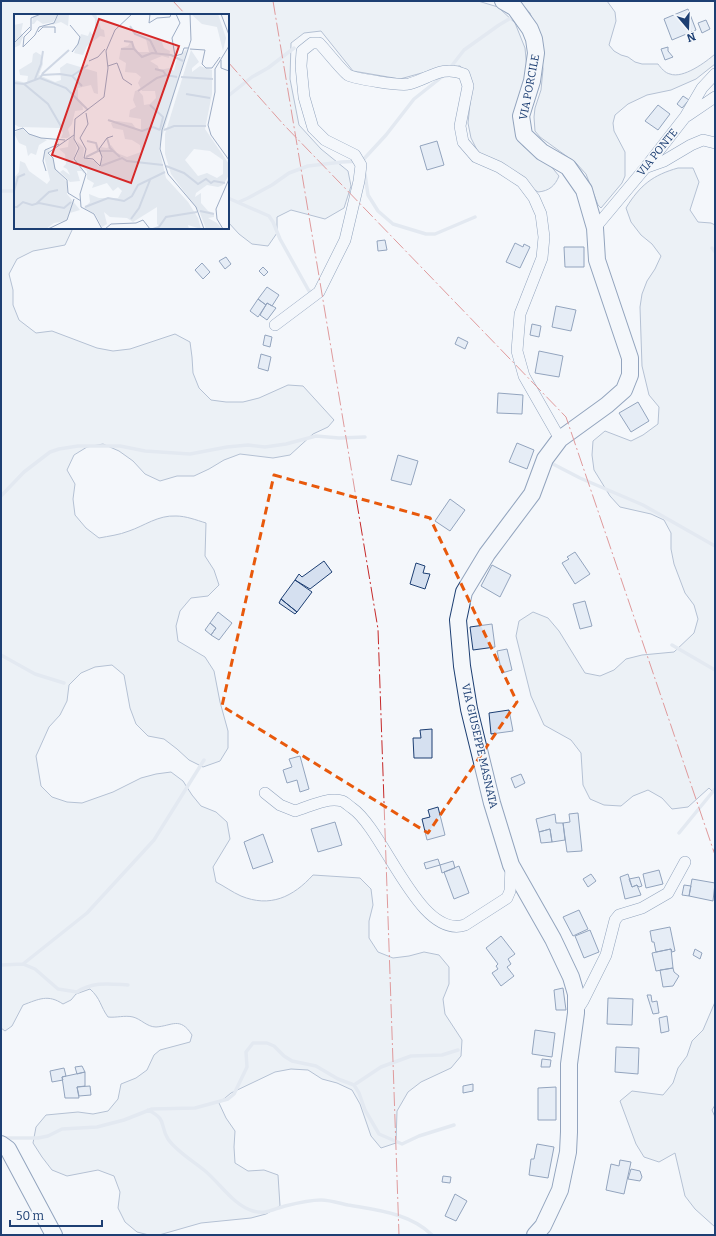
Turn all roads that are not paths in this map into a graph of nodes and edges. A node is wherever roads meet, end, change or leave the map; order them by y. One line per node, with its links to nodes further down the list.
1 (503, 1): 7 (street, VIA PORCILE)
2 (715, 74): 4 (street, VIA PONTE)
3 (715, 97): 4 (street)
4 (685, 117): 6 (street, VIA PONTE)
5 (715, 143): 6 (street)
6 (646, 167): 7 (street, VIA PONTE)
7 (595, 228): 9 (street, VIA GIUSEPPE MASNATA)
8 (275, 325): 9 (street)
9 (560, 438): 12 (street, VIA GIUSEPPE MASNATA)
10 (265, 793): 12 (street)
11 (684, 862): 13 (street)
12 (511, 865): 13 (street, VIA GIUSEPPE MASNATA)
13 (576, 1013): 16 (street, VIA GIUSEPPE MASNATA)
14 (1, 1144): 15 (street)
15 (54, 1235)
16 (536, 1235)

